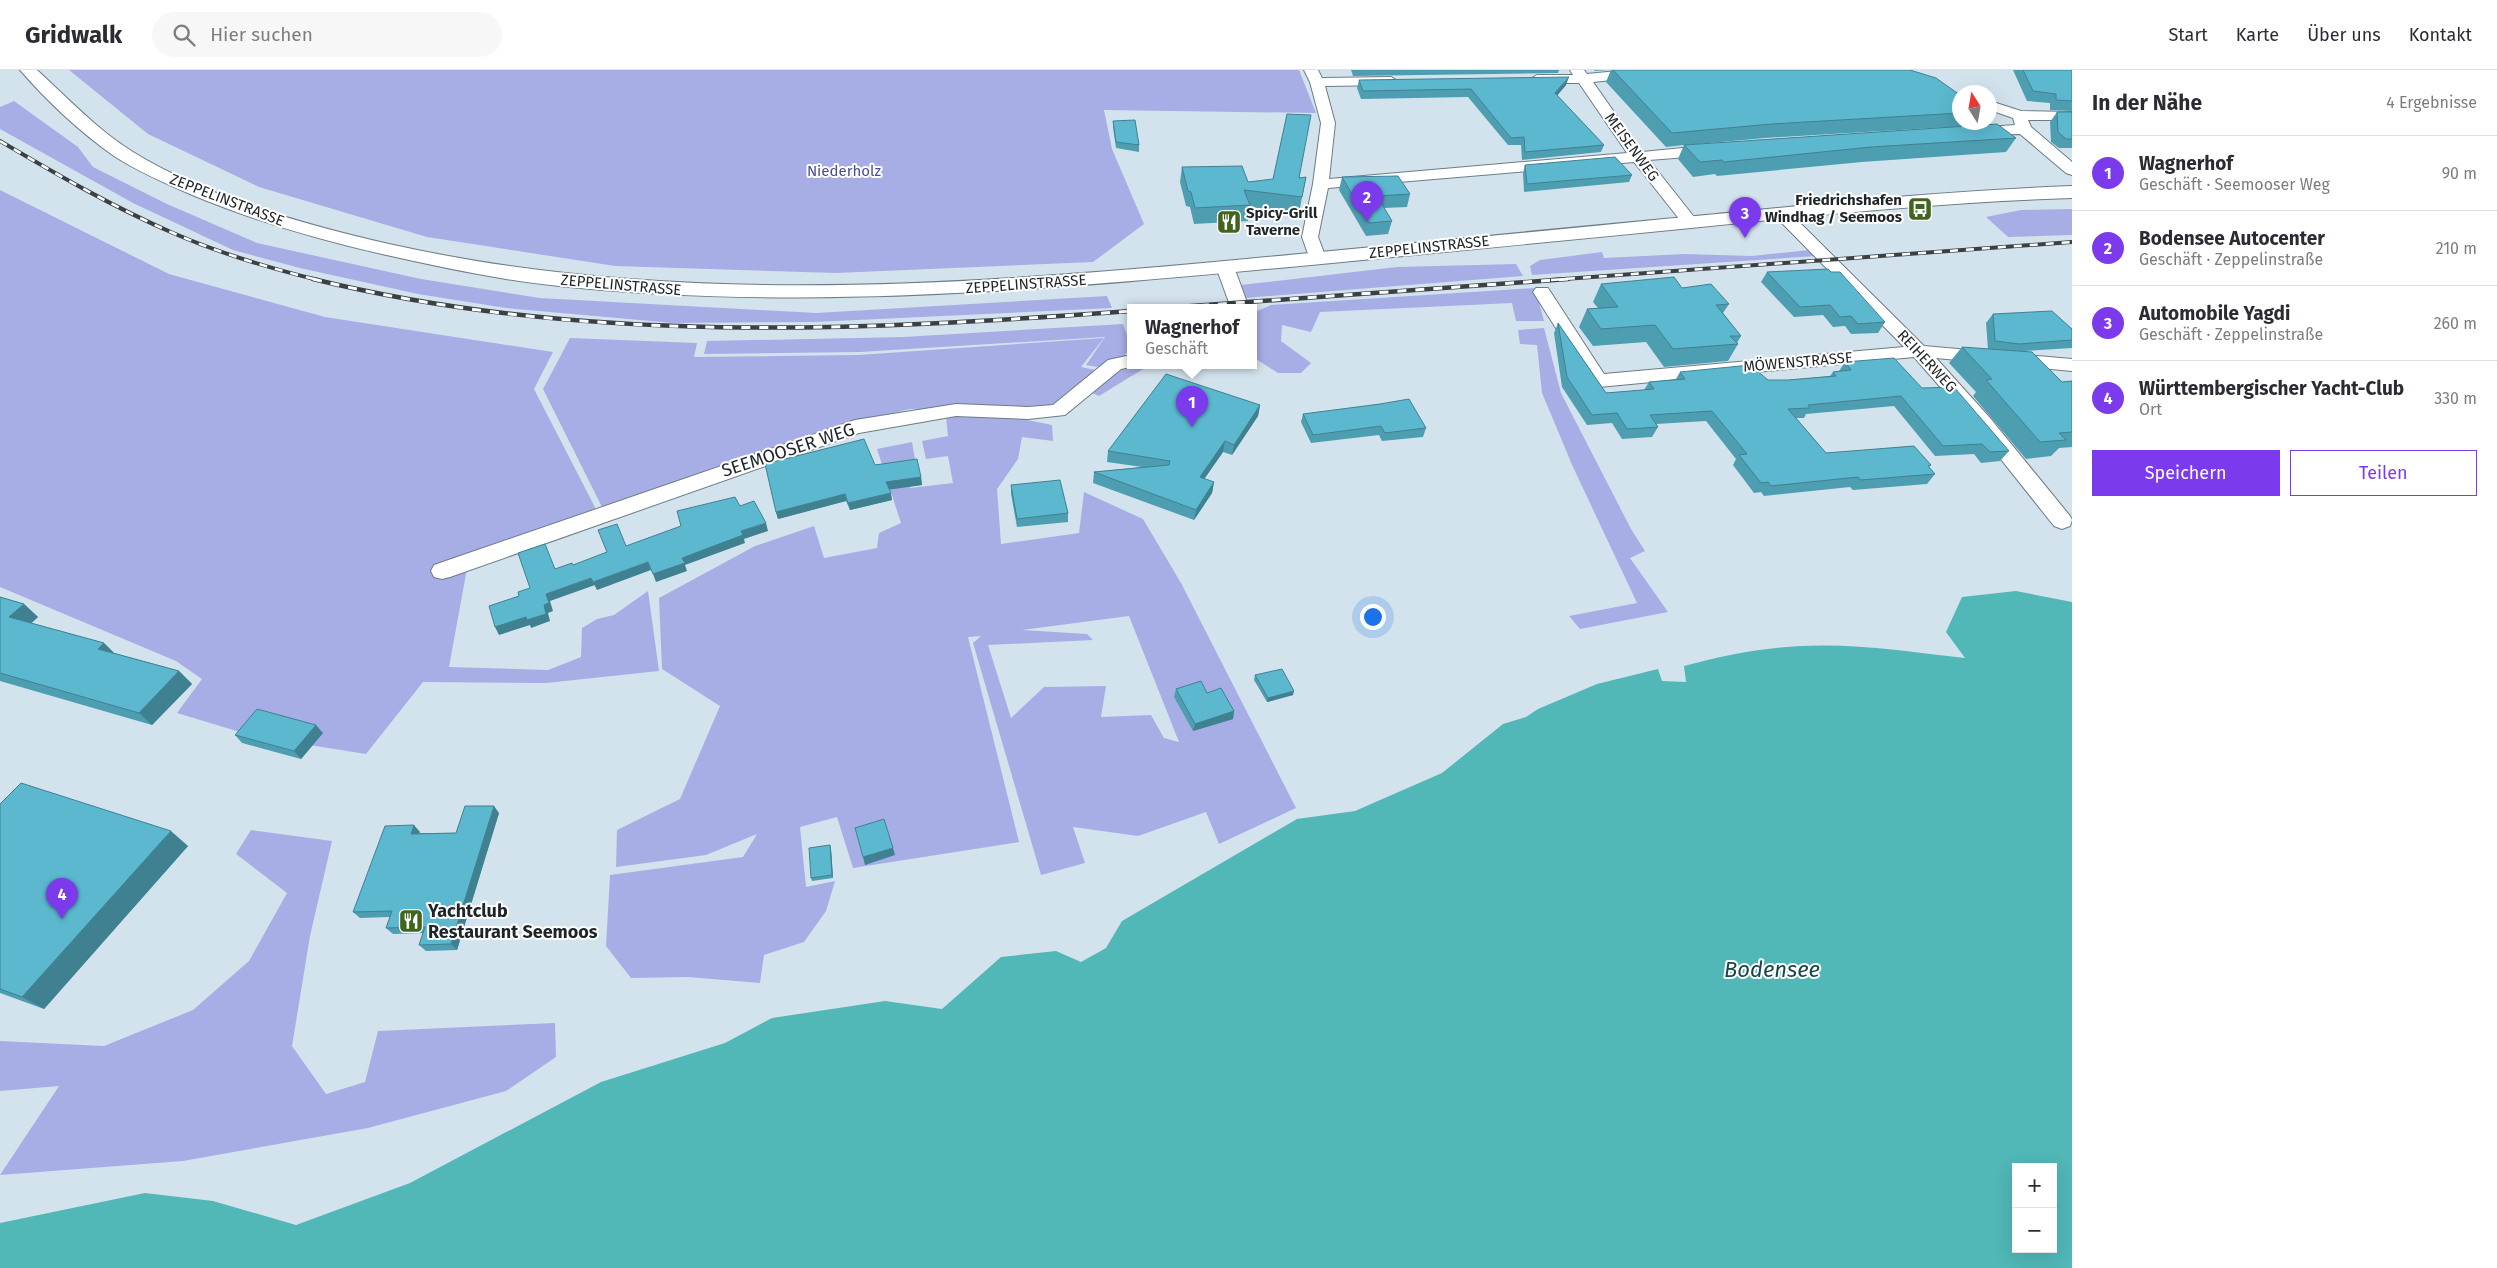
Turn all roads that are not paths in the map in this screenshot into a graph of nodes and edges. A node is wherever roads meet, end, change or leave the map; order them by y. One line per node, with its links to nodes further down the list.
1 (28, 70): 19 (main road, ZEPPELINSTRASSE)
2 (1668, 70): 3 (street)
3 (1580, 74): 5 (street); 12 (street, MEISENWEG)
4 (1314, 76): 6 (street); 14 (street)
5 (1524, 80)
6 (1406, 81)
7 (1997, 109): 9 (street)
8 (2072, 116): 9 (street)
9 (2022, 122): 10 (street); 13 (street)
10 (1956, 133)
11 (1726, 149): 12 (street)
12 (1638, 157): 14 (street); 17 (street, MEISENWEG)
13 (2072, 170)
14 (1321, 184): 18 (street)
15 (2072, 192): 16 (main road, ZEPPELINSTRASSE)
16 (1780, 213): 17 (main road, ZEPPELINSTRASSE); 22 (street, REIHERWEG)
17 (1690, 222): 18 (main road, ZEPPELINSTRASSE)
18 (1317, 258): 19 (main road, ZEPPELINSTRASSE)
19 (1225, 267): 21 (street)
20 (1542, 292): 22 (street, MÖWENSTRASSE)
21 (1239, 304)
22 (1919, 351): 24 (street, MÖWENSTRASSE); 25 (street, REIHERWEG)
23 (1127, 362): 26 (street, SEEMOOSER WEG)
24 (2072, 366)
25 (2062, 521)
26 (442, 570)

